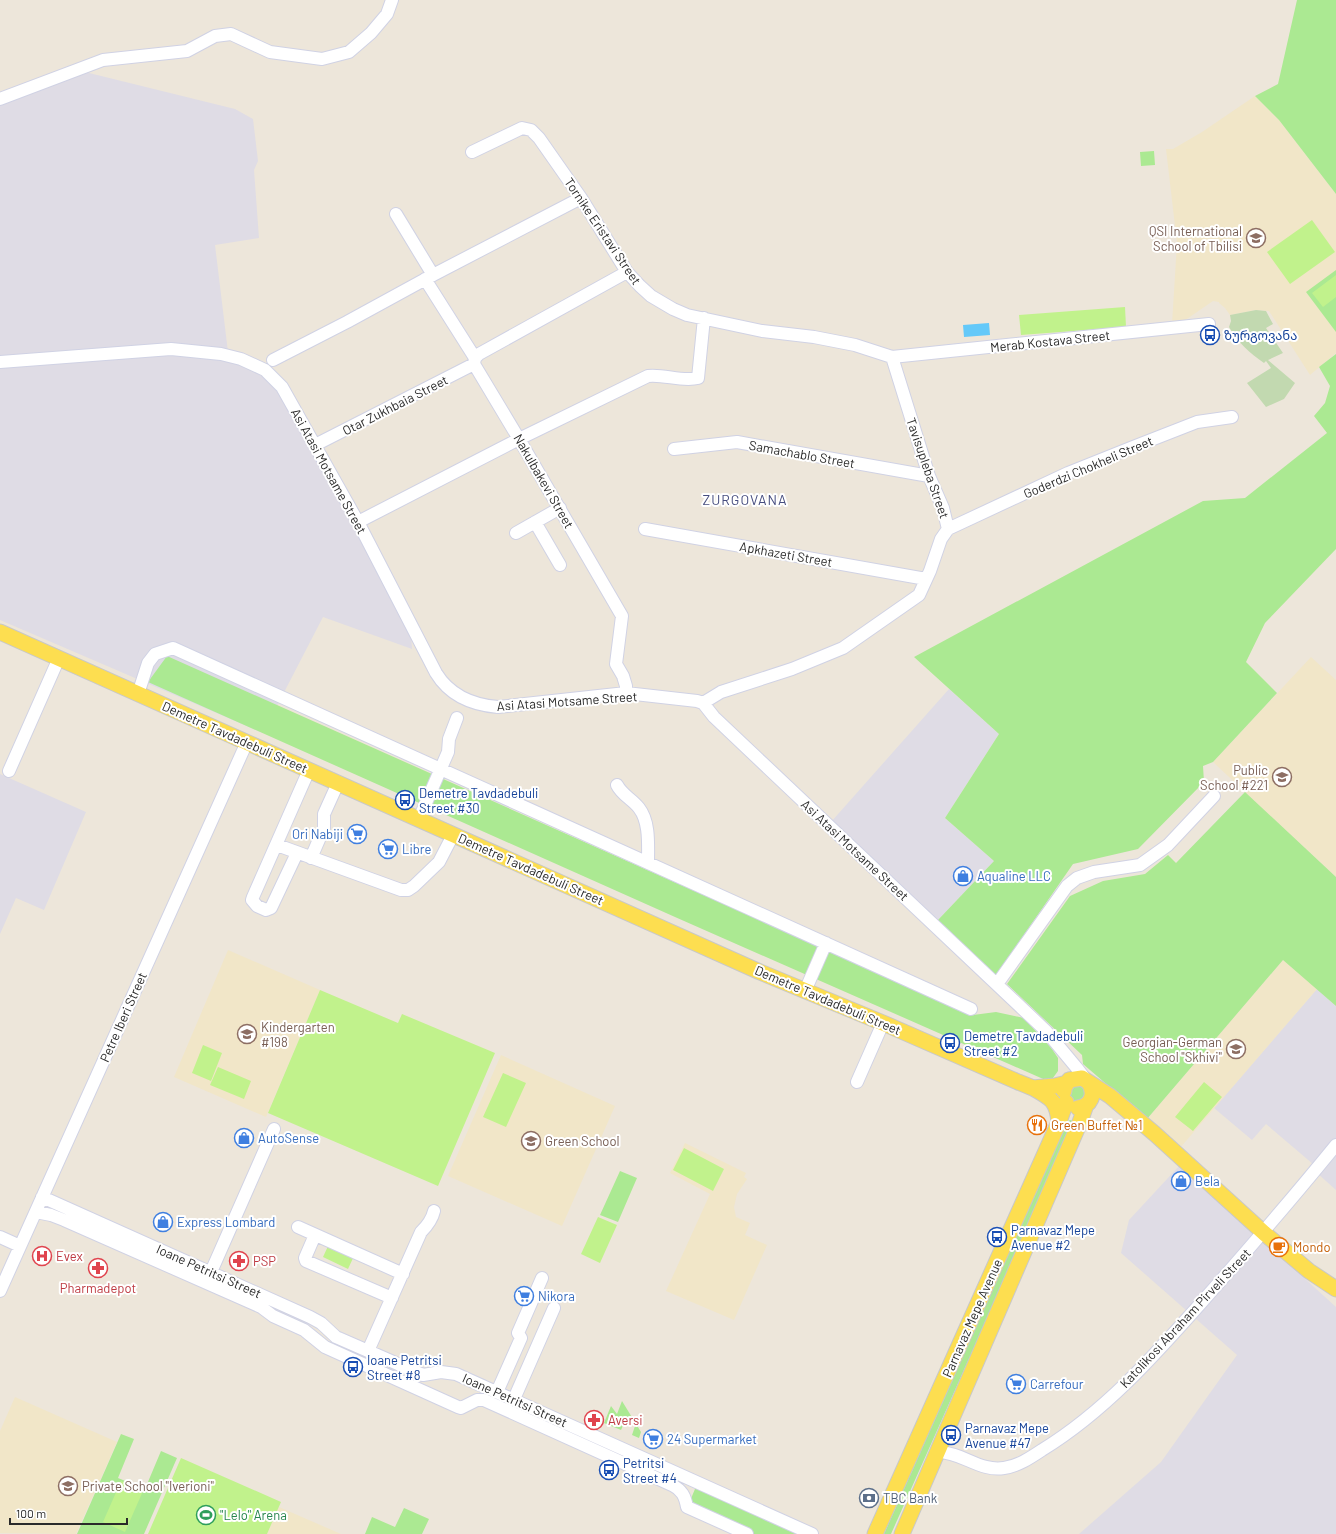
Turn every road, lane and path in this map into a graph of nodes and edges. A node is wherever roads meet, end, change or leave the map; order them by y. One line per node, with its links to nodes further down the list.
1 (392, 0): 2 (street)
2 (0, 99)
3 (472, 152): 4 (street, Tornike Eristavi Street)
4 (581, 198): 6 (street, Tornike Eristavi Street); 7 (street)
5 (396, 214): 7 (street, Nakulbakevi Street)
6 (627, 272): 8 (street, Tornike Eristavi Street); 12 (street, Otar Zukhbaia Street)
7 (429, 277): 11 (street); 12 (street, Nakulbakevi Street)
8 (704, 318): 10 (street, Tornike Eristavi Street); 15 (street)
9 (1209, 324): 10 (street, Merab Kostava Street)
10 (892, 357): 18 (street, Tavisupleba Street)
11 (273, 360)
12 (475, 361): 15 (street, Nakulbakevi Street); 16 (street, Otar Zukhbaia Street)
13 (0, 362): 16 (street, Asi Atasi Motsame Street)
14 (1232, 417): 23 (street, Goderdzi Chokheli Street)
15 (519, 439): 19 (street, Nakulbakevi Street); 20 (street)
16 (315, 445): 20 (street, Asi Atasi Motsame Street)
17 (674, 449): 18 (street, Samachablo Street)
18 (929, 476): 23 (street, Tavisupleba Street)
19 (560, 508): 21 (street); 30 (street, Nakulbakevi Street)
20 (358, 522): 30 (street, Asi Atasi Motsame Street)
21 (535, 522): 24 (street); 25 (street)
22 (645, 529): 26 (street, Apkhazeti Street)
23 (948, 529): 26 (street, Tavisupleba Street)
24 (516, 533)
25 (560, 565)
26 (926, 579): 31 (street, Tavisupleba Street)
27 (0, 632): 28 (main road, Demetre Tavdadebuli Street)
28 (59, 658): 29 (main road, Demetre Tavdadebuli Street); 36 (street)
29 (138, 694): 33 (main road, Demetre Tavdadebuli Street); 34 (street)
30 (626, 694): 31 (street, Asi Atasi Motsame Street)
31 (703, 703): 47 (street, Asi Atasi Motsame Street)
32 (457, 718): 34 (street)
33 (247, 742): 35 (main road, Demetre Tavdadebuli Street); 63 (street, Petre Iberi Street)
34 (441, 768): 40 (street); 45 (street)
35 (309, 770): 37 (main road, Demetre Tavdadebuli Street); 42 (street)
36 (9, 771)
37 (338, 783): 40 (main road, Demetre Tavdadebuli Street); 44 (street)
38 (617, 785): 45 (street)
39 (1214, 796): 47 (street)
40 (419, 819): 41 (main road, Demetre Tavdadebuli Street)
41 (453, 835): 44 (street); 48 (main road, Demetre Tavdadebuli Street)
42 (277, 845): 43 (street); 43 (street)
43 (297, 853): 44 (street)
44 (311, 858)
45 (648, 862): 46 (street)
46 (826, 943): 48 (street); 49 (street)
47 (997, 984): 51 (street, Asi Atasi Motsame Street)
48 (805, 990): 50 (main road, Demetre Tavdadebuli Street)
49 (971, 1009)
50 (883, 1023): 54 (street); 55 (main road, Demetre Tavdadebuli Street)
51 (1065, 1054): 52 (street); 53 (street, Asi Atasi Motsame Street)
52 (1068, 1081): 53 (main road); 55 (main road, Demetre Tavdadebuli Street); 58 (main road)
53 (1087, 1081): 56 (main road); 59 (main road)
54 (857, 1082)
55 (1033, 1088): 57 (main road)
56 (1110, 1096): 59 (main road); 67 (main road)
57 (1050, 1097): 58 (main road); 60 (main road)
58 (1066, 1101): 59 (main road); 60 (main road, Parnavaz Mepe Avenue)
59 (1088, 1103): 96 (main road, Parnavaz Mepe Avenue)
60 (1059, 1122): 101 (main road, Parnavaz Mepe Avenue)
61 (274, 1129): 73 (street)
62 (1336, 1145): 67 (street, Katolikosi Abraham Pirveli Street)
63 (42, 1197): 65 (street, Petre Iberi Street); 71 (street, Ioane Petritsi Street)
64 (434, 1211): 74 (street)
65 (36, 1212): 70 (street, Petre Iberi Street); 71 (street, Ioane Petritsi Street)
66 (298, 1228): 68 (street)
67 (1264, 1233): 72 (main road); 96 (street, Katolikosi Abraham Pirveli Street)
68 (315, 1235): 74 (street); 79 (street)
69 (0, 1237): 70 (street)
70 (20, 1246): 78 (street, Petre Iberi Street)
71 (192, 1270): 73 (street, Ioane Petritsi Street); 81 (street, Ioane Petritsi Street)
72 (1309, 1271): 76 (main road); 77 (main road); 80 (main road)
73 (211, 1272): 81 (street, Ioane Petritsi Street)
74 (402, 1274): 79 (street)
75 (542, 1278): 90 (street)
76 (1336, 1278)
77 (1336, 1289)
78 (0, 1291)
79 (392, 1298): 88 (street)
80 (1336, 1301)
81 (264, 1302): 82 (street, Ioane Petritsi Street); 84 (street, Ioane Petritsi Street)
82 (280, 1303): 84 (street); 85 (street, Ioane Petritsi Street)
83 (554, 1308): 92 (street)
84 (273, 1316): 86 (street, Ioane Petritsi Street)
85 (315, 1320): 86 (street); 87 (street); 88 (street, Ioane Petritsi Street)
86 (304, 1330): 87 (street, Ioane Petritsi Street)
87 (314, 1338): 93 (street, Ioane Petritsi Street)
88 (368, 1351): 89 (street, Ioane Petritsi Street)
89 (478, 1383): 90 (street, Ioane Petritsi Street); 93 (street)
90 (493, 1390): 91 (street); 92 (street, Ioane Petritsi Street)
91 (484, 1400): 93 (street, Ioane Petritsi Street); 95 (street, Ioane Petritsi Street)
92 (514, 1400): 94 (street, Ioane Petritsi Street)
93 (468, 1405)
94 (561, 1421): 95 (street); 97 (street, Ioane Petritsi Street)
95 (556, 1432): 98 (street, Ioane Petritsi Street)
96 (938, 1452): 102 (main road, Parnavaz Mepe Avenue)
97 (699, 1483): 98 (street); 100 (street, Ioane Petritsi Street)
98 (686, 1498): 99 (street, Ioane Petritsi Street)
99 (747, 1534)
100 (812, 1534)
101 (875, 1534)
102 (902, 1534)

